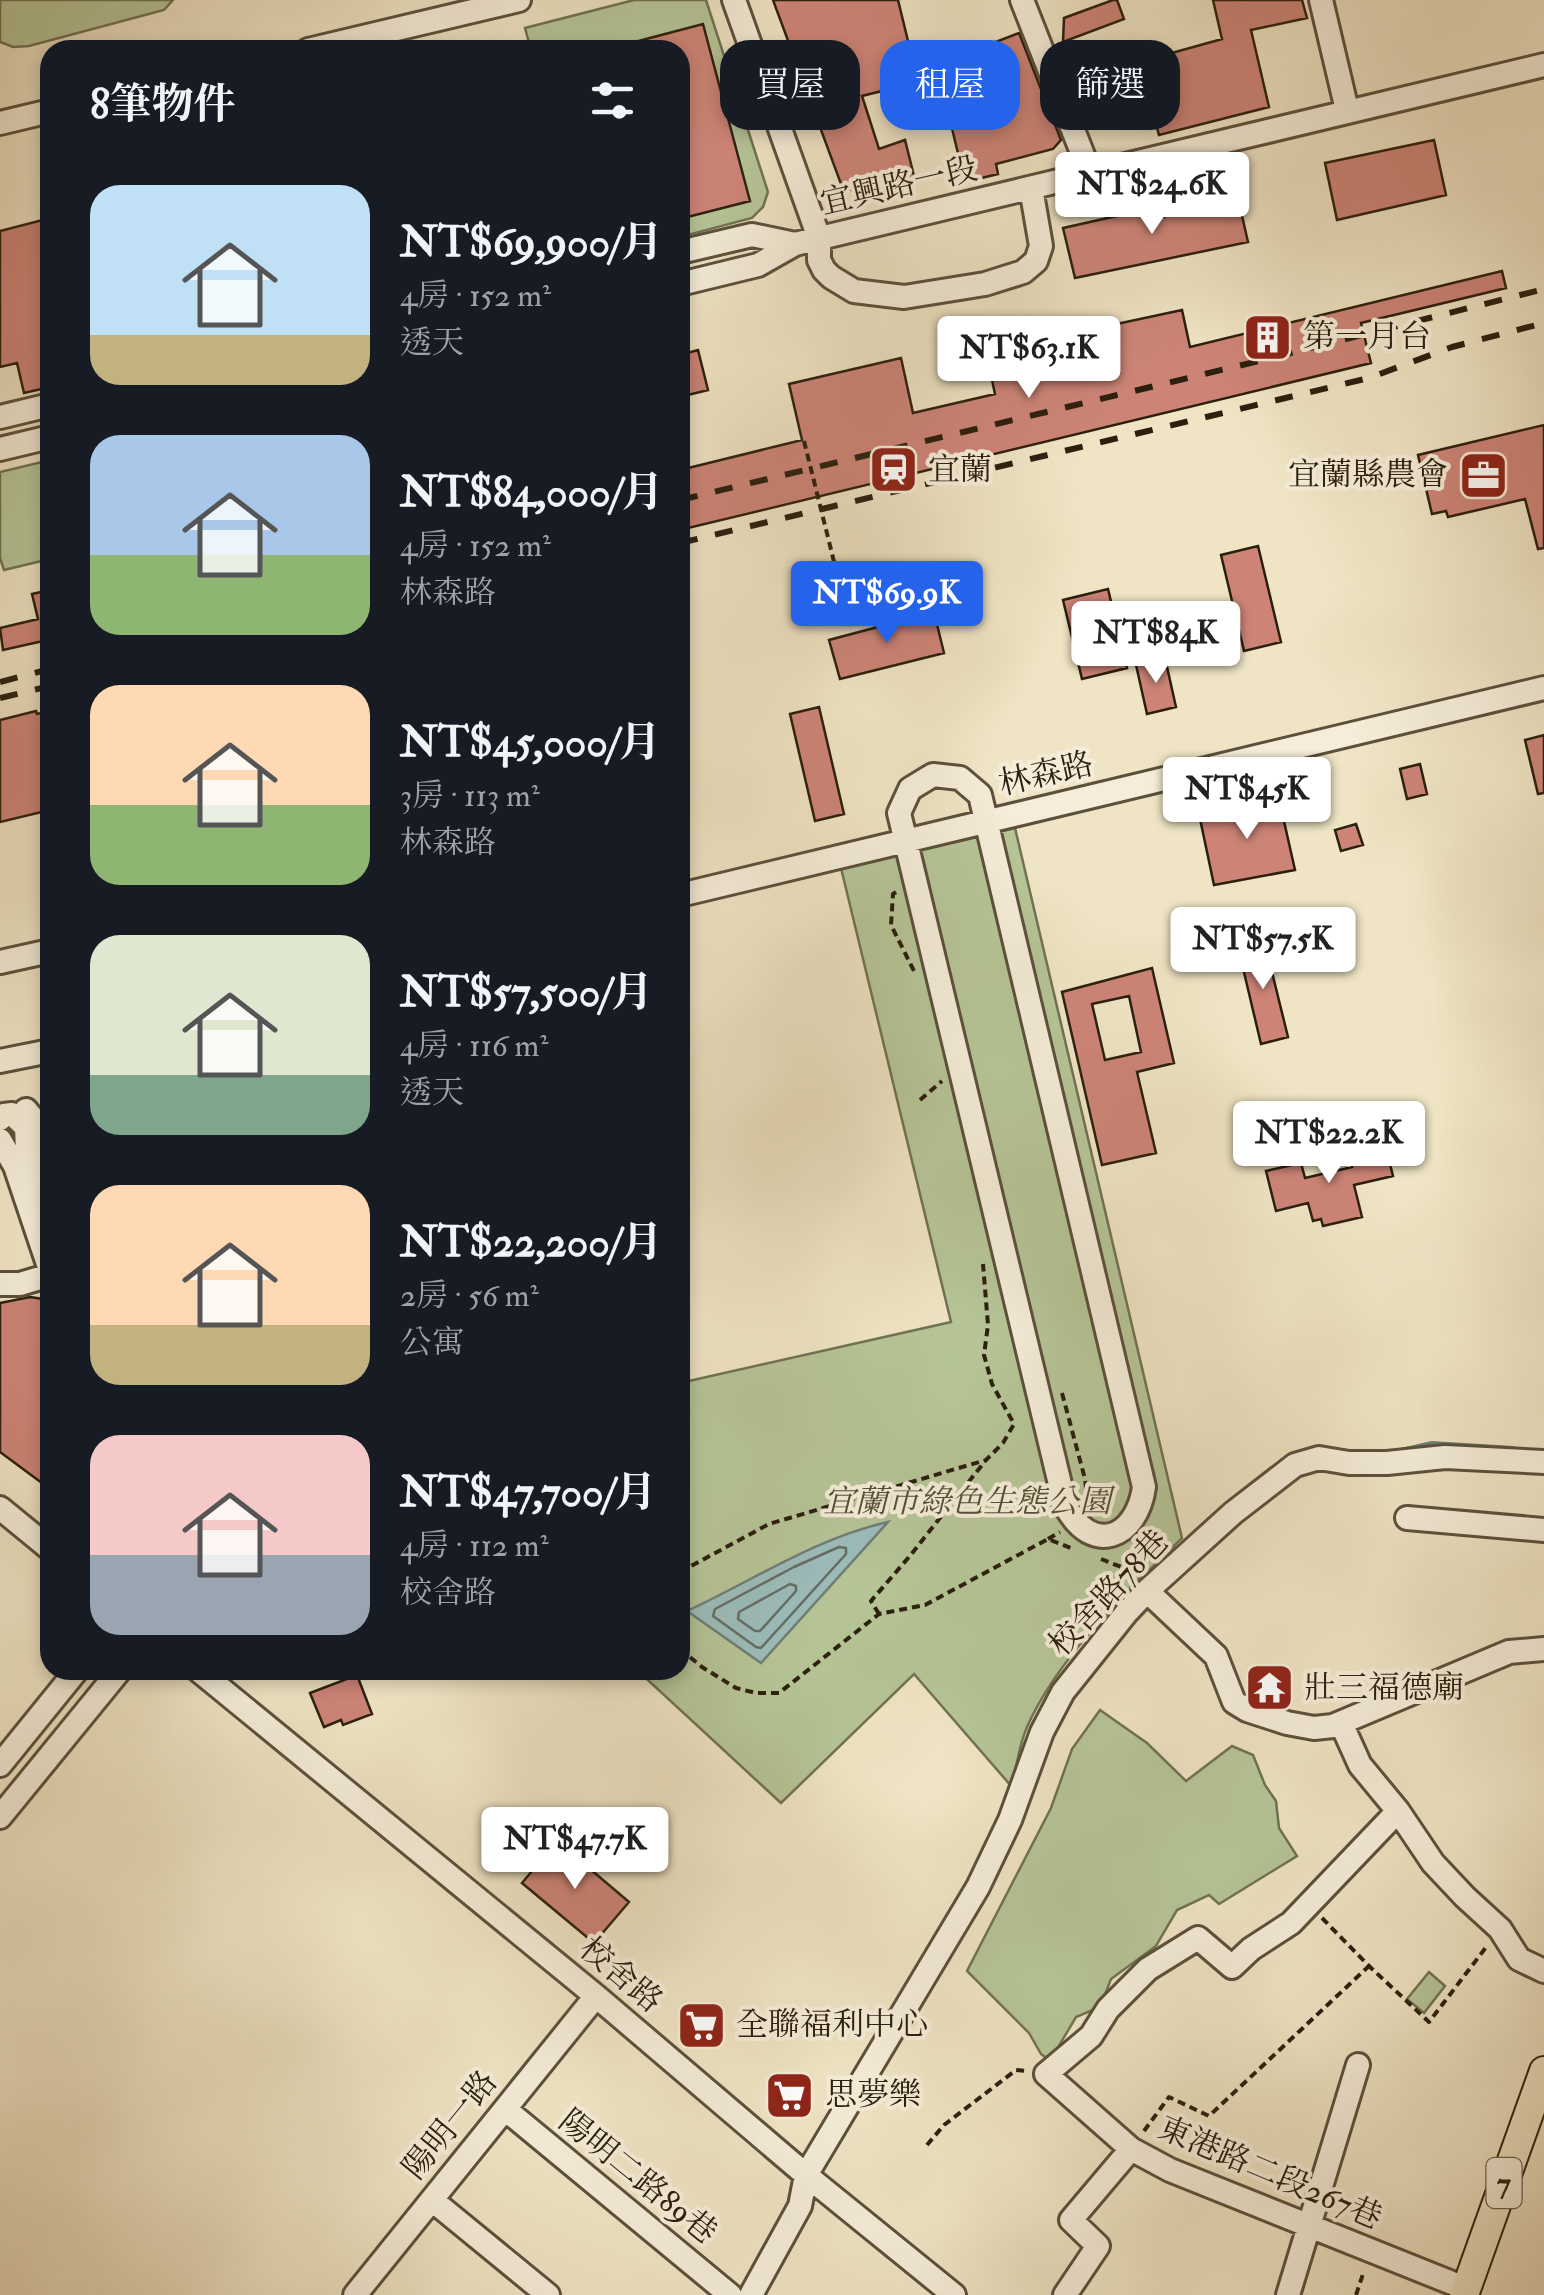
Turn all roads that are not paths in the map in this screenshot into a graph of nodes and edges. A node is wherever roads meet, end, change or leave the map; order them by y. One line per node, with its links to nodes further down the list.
1 (519, 0): 5 (street)
2 (734, 0): 12 (street)
3 (1022, 0): 10 (street)
4 (1321, 0): 7 (street)
5 (350, 40)
6 (1544, 65): 7 (street, 宜興路一段)
7 (1347, 110): 10 (street, 宜興路一段)
8 (40, 113): 9 (street)
9 (0, 123)
10 (1090, 173): 11 (street, 宜興路一段)
11 (1031, 188): 12 (street, 宜興路一段); 12 (street)
12 (819, 238): 13 (street, 宜興路一段)
13 (795, 244): 14 (street, 宜興路一段); 15 (street, 宜興路一段)
14 (690, 250)
15 (690, 282)
16 (40, 407): 17 (street)
17 (0, 417)
18 (40, 439): 19 (street)
19 (0, 449)
20 (1544, 688): 21 (street, 林森路)
21 (986, 822): 22 (street, 林森路); 22 (street); 22 (street)
22 (906, 841): 23 (street, 林森路)
23 (690, 893)
24 (40, 952): 25 (street)
25 (0, 962)
26 (40, 1053): 27 (street)
27 (0, 1061)
28 (2, 1109): 29 (street); 30 (street); 31 (street)
29 (40, 1114)
30 (26, 1127): 33 (street); 34 (street)
31 (40, 1127)
32 (0, 1140): 35 (street)
33 (40, 1170)
34 (40, 1191)
35 (40, 1245)
36 (40, 1276): 37 (street)
37 (0, 1284)
38 (1544, 1462): 43 (street, 校舍路78巷)
39 (0, 1508): 42 (street)
40 (1406, 1518): 41 (street)
41 (1544, 1530)
42 (40, 1540)
43 (1145, 1583): 48 (street); 58 (street, 校舍路78巷)
44 (1544, 1649): 48 (street)
45 (69, 1680): 49 (street)
46 (112, 1680): 51 (street)
47 (210, 1680): 53 (street, 校舍路)
48 (1341, 1723): 50 (street)
49 (0, 1764)
50 (1398, 1811): 52 (street); 57 (street, 東港路二段267巷)
51 (0, 1817)
52 (1544, 1971)
53 (596, 1996): 56 (street, 陽明一路); 58 (street, 校舍路)
54 (1358, 2065): 60 (street)
55 (1543, 2076): 62 (main road, 7)
56 (504, 2109): 59 (street, 陽明一路); 64 (street, 陽明二路89巷)
57 (1131, 2149): 60 (street, 東港路二段267巷); 67 (street)
58 (806, 2175): 65 (street, 校舍路78巷); 66 (street, 校舍路)
59 (432, 2200): 61 (street, 陽明一路); 63 (street)
60 (1308, 2227): 62 (street, 東港路二段267巷); 68 (street)
61 (362, 2292)
62 (1466, 2292)
63 (548, 2295)
64 (730, 2295)
65 (751, 2295)
66 (954, 2295)
67 (1065, 2295)
68 (1288, 2295)

